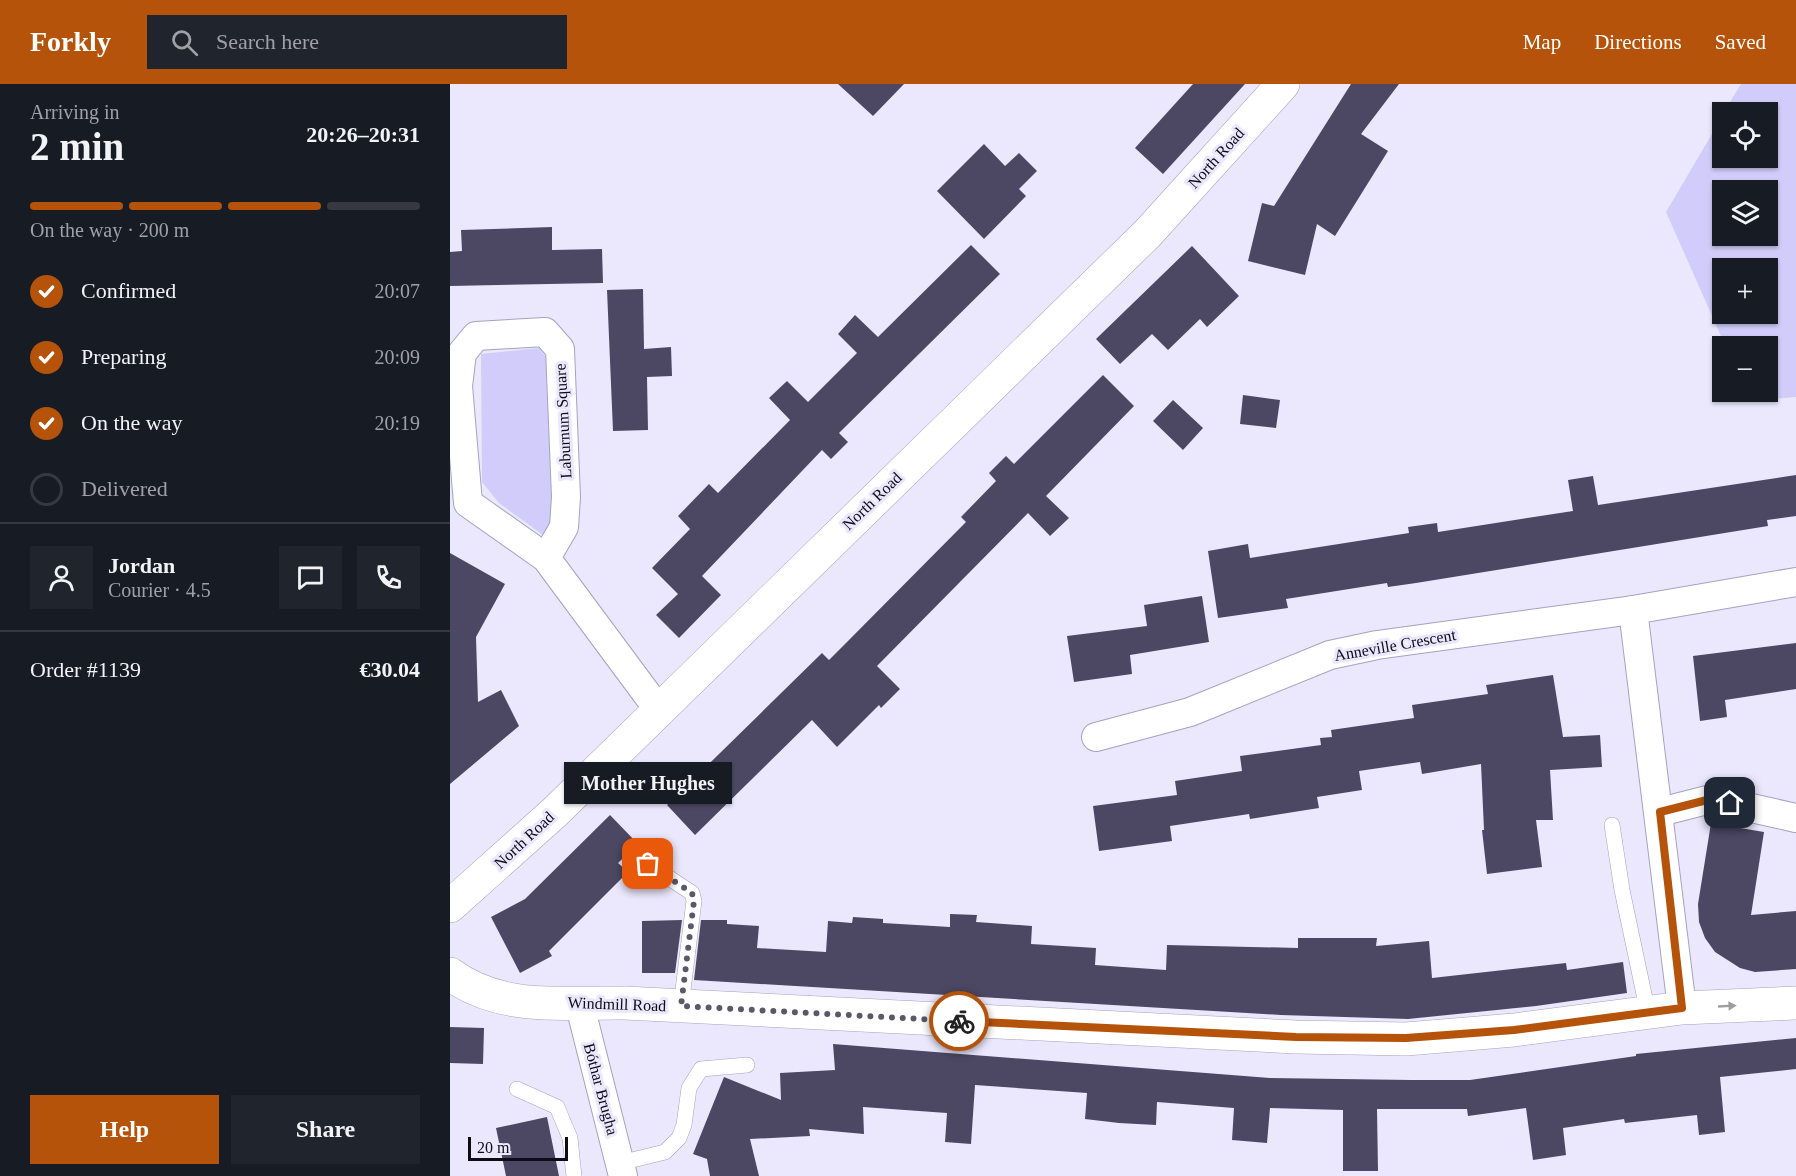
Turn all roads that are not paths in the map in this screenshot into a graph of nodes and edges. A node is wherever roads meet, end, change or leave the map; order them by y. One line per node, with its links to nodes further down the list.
1 (1283, 84): 5 (street, North Road)
2 (546, 558): 2 (street, Laburnum Square); 5 (street, Laburnum Square)
3 (1796, 582): 4 (street, Anneville Crescent)
4 (1634, 610): 6 (street, Anneville Crescent); 7 (street)
5 (658, 709): 11 (street, North Road)
6 (1096, 737)
7 (1660, 812): 8 (street); 16 (street)
8 (1796, 818)
9 (1612, 825): 17 (lane)
10 (648, 864): 15 (lane)
11 (450, 906)
12 (450, 974): 13 (street, Windmill Road)
13 (579, 1002): 15 (street, Windmill Road); 20 (street, Bóthar Brugha)
14 (1796, 1003): 16 (street, Windmill Road, one-way to 14)
15 (681, 1006): 17 (street, Windmill Road)
16 (1682, 1008): 17 (street, Windmill Road)
17 (1648, 1012)
18 (747, 1065): 20 (lane)
19 (516, 1089): 21 (lane)
20 (621, 1169)
21 (574, 1176)

